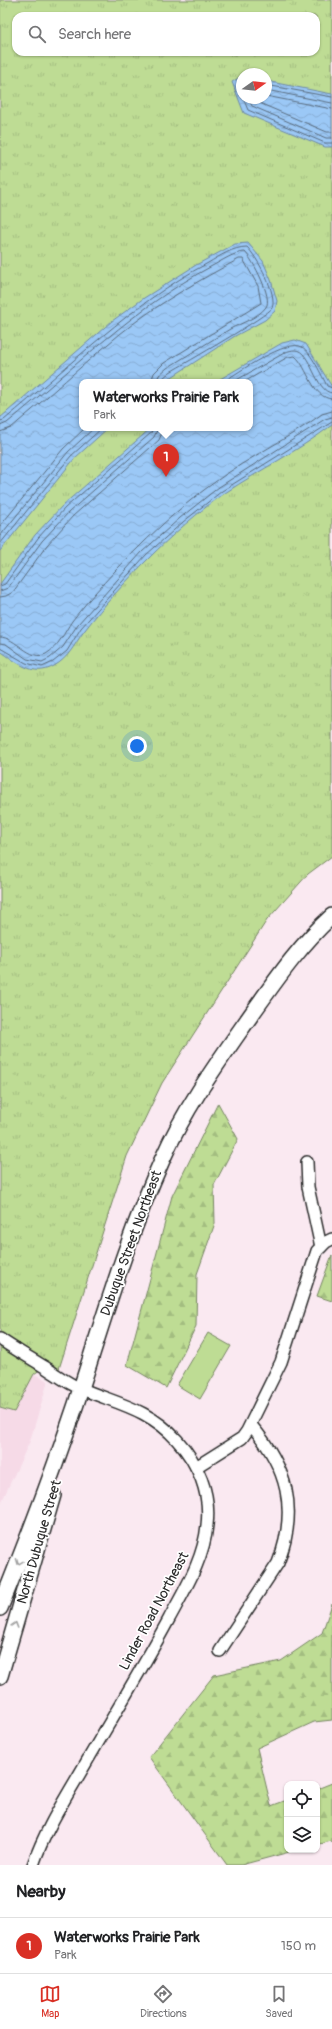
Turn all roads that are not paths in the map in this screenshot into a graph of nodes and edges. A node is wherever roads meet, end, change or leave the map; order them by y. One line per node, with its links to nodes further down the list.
1 (332, 916): 6 (main road, Dubuque Street Northeast)
2 (307, 1162): 4 (street)
3 (332, 1239): 4 (street)
4 (321, 1247): 8 (street)
5 (0, 1339): 6 (street, Linder Road Northeast)
6 (81, 1389): 7 (main road, Dubuque Street Northeast); 9 (street, Linder Road Northeast)
7 (75, 1407): 10 (main road, Dubuque Street Northeast, one-way to 10); 12 (main road, North Dubuque Street, one-way to 7)
8 (250, 1425): 9 (street); 11 (street)
9 (196, 1467): 13 (street, Linder Road Northeast)
10 (0, 1608)
11 (220, 1651)
12 (0, 1676)
13 (33, 1865)

